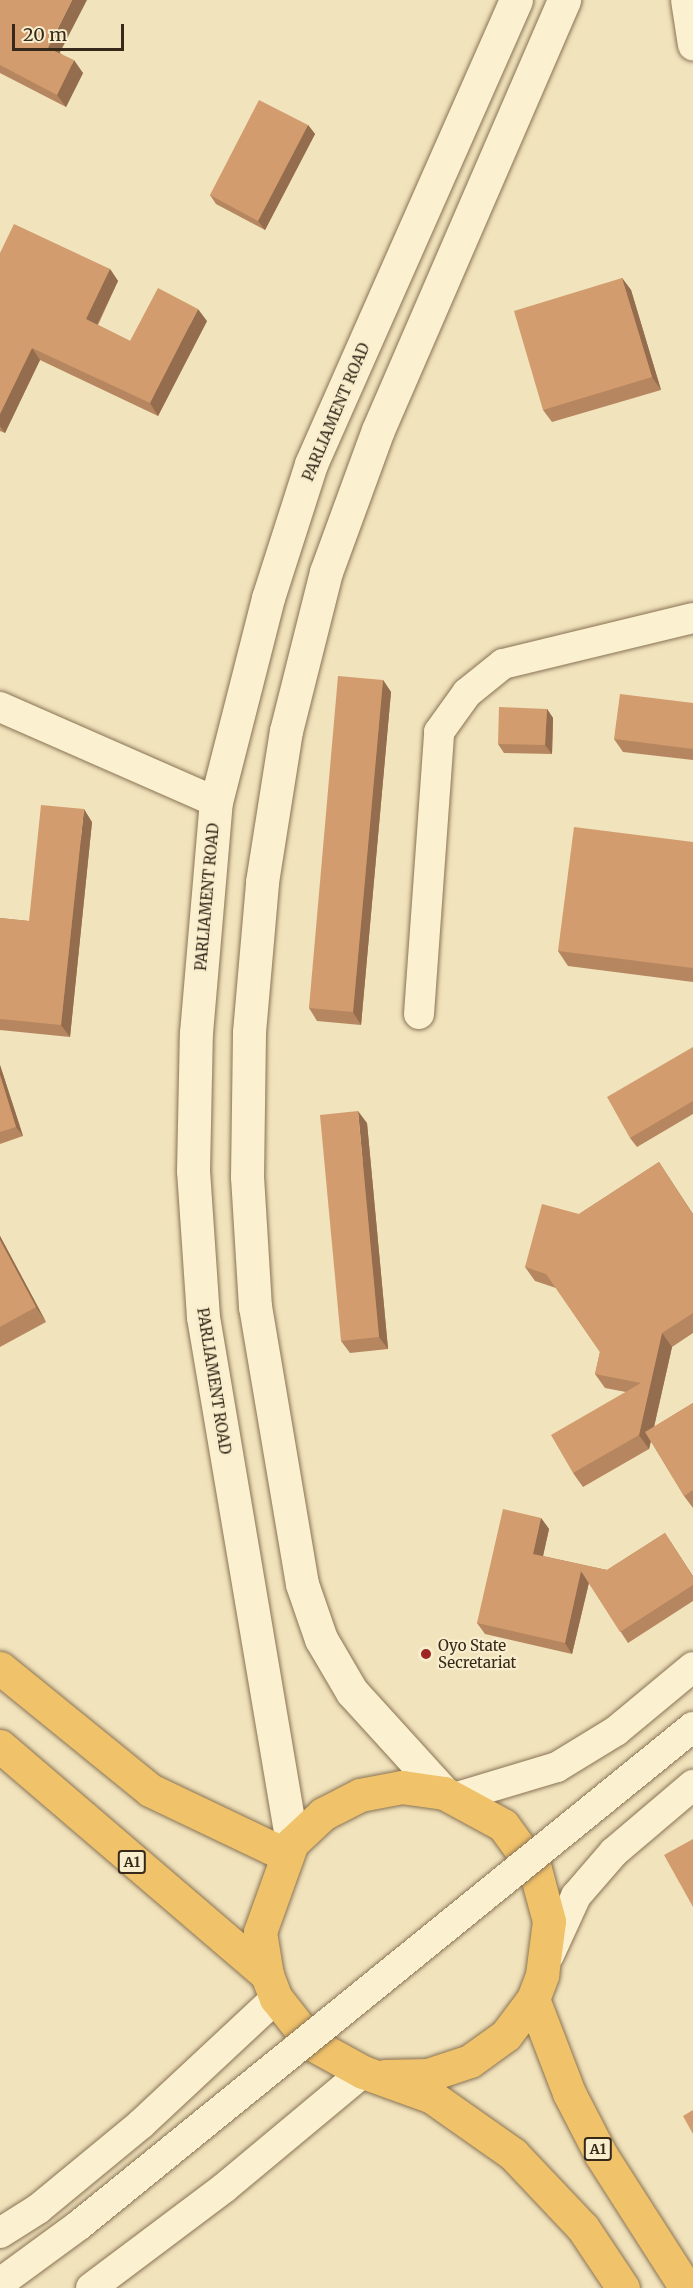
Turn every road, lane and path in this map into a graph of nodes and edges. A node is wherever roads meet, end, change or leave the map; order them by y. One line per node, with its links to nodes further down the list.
1 (516, 0): 7 (main road, PARLIAMENT ROAD)
2 (564, 0): 14 (main road)
3 (686, 0): 4 (street)
4 (693, 45)
5 (693, 618): 8 (street)
6 (0, 707): 7 (street)
7 (216, 802): 15 (main road, PARLIAMENT ROAD)
8 (419, 1014)
9 (693, 1667): 14 (street)
10 (0, 1668): 15 (highway)
11 (693, 1727): 20 (street, bridge)
12 (0, 1746): 16 (highway, A1)
13 (693, 1785): 17 (street)
14 (451, 1795): 15 (highway); 17 (highway)
15 (289, 1849): 16 (highway)
16 (271, 1987): 18 (highway); 19 (street)
17 (538, 1987): 18 (highway); 23 (highway, A1)
18 (373, 2074): 21 (street); 22 (highway)
19 (0, 2233)
20 (0, 2283)
21 (90, 2288)
22 (623, 2288)
23 (686, 2288)

